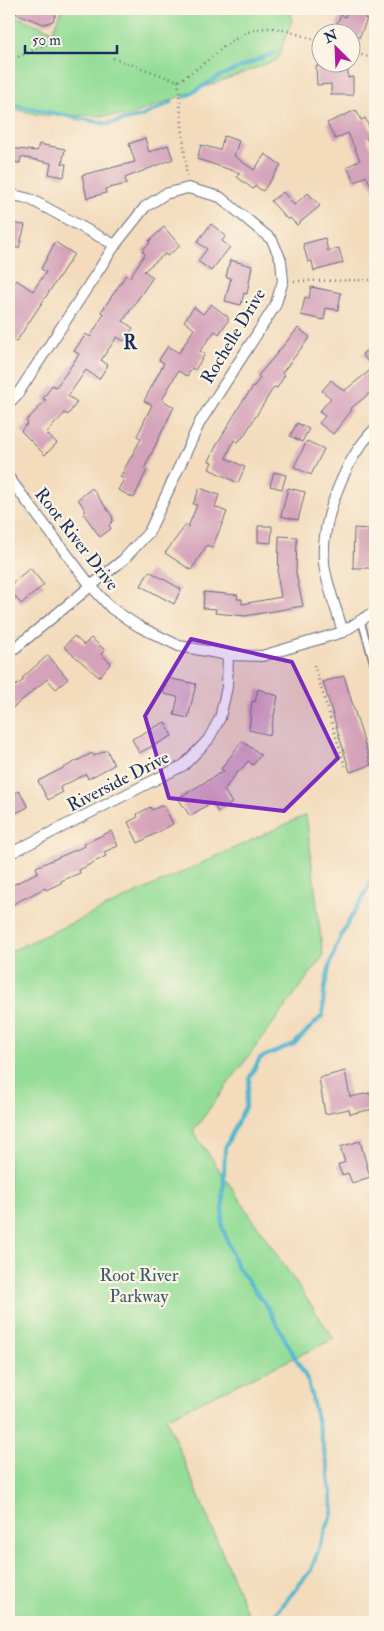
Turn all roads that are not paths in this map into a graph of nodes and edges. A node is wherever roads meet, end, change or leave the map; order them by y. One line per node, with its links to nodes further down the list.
1 (9, 194): 2 (street)
2 (115, 245): 3 (street, Rochelle Drive); 6 (street, Rochelle Drive)
3 (9, 403)
4 (375, 429): 9 (street)
5 (9, 478): 6 (street, Root River Drive)
6 (91, 586): 10 (street); 11 (street, Root River Drive)
7 (375, 611): 8 (street, Root River Drive)
8 (361, 620): 9 (street, Root River Drive); 12 (lane)
9 (343, 632): 11 (street, Root River Drive)
10 (9, 653)
11 (228, 655): 13 (street, Riverside Drive)
12 (375, 668)
13 (9, 854)

